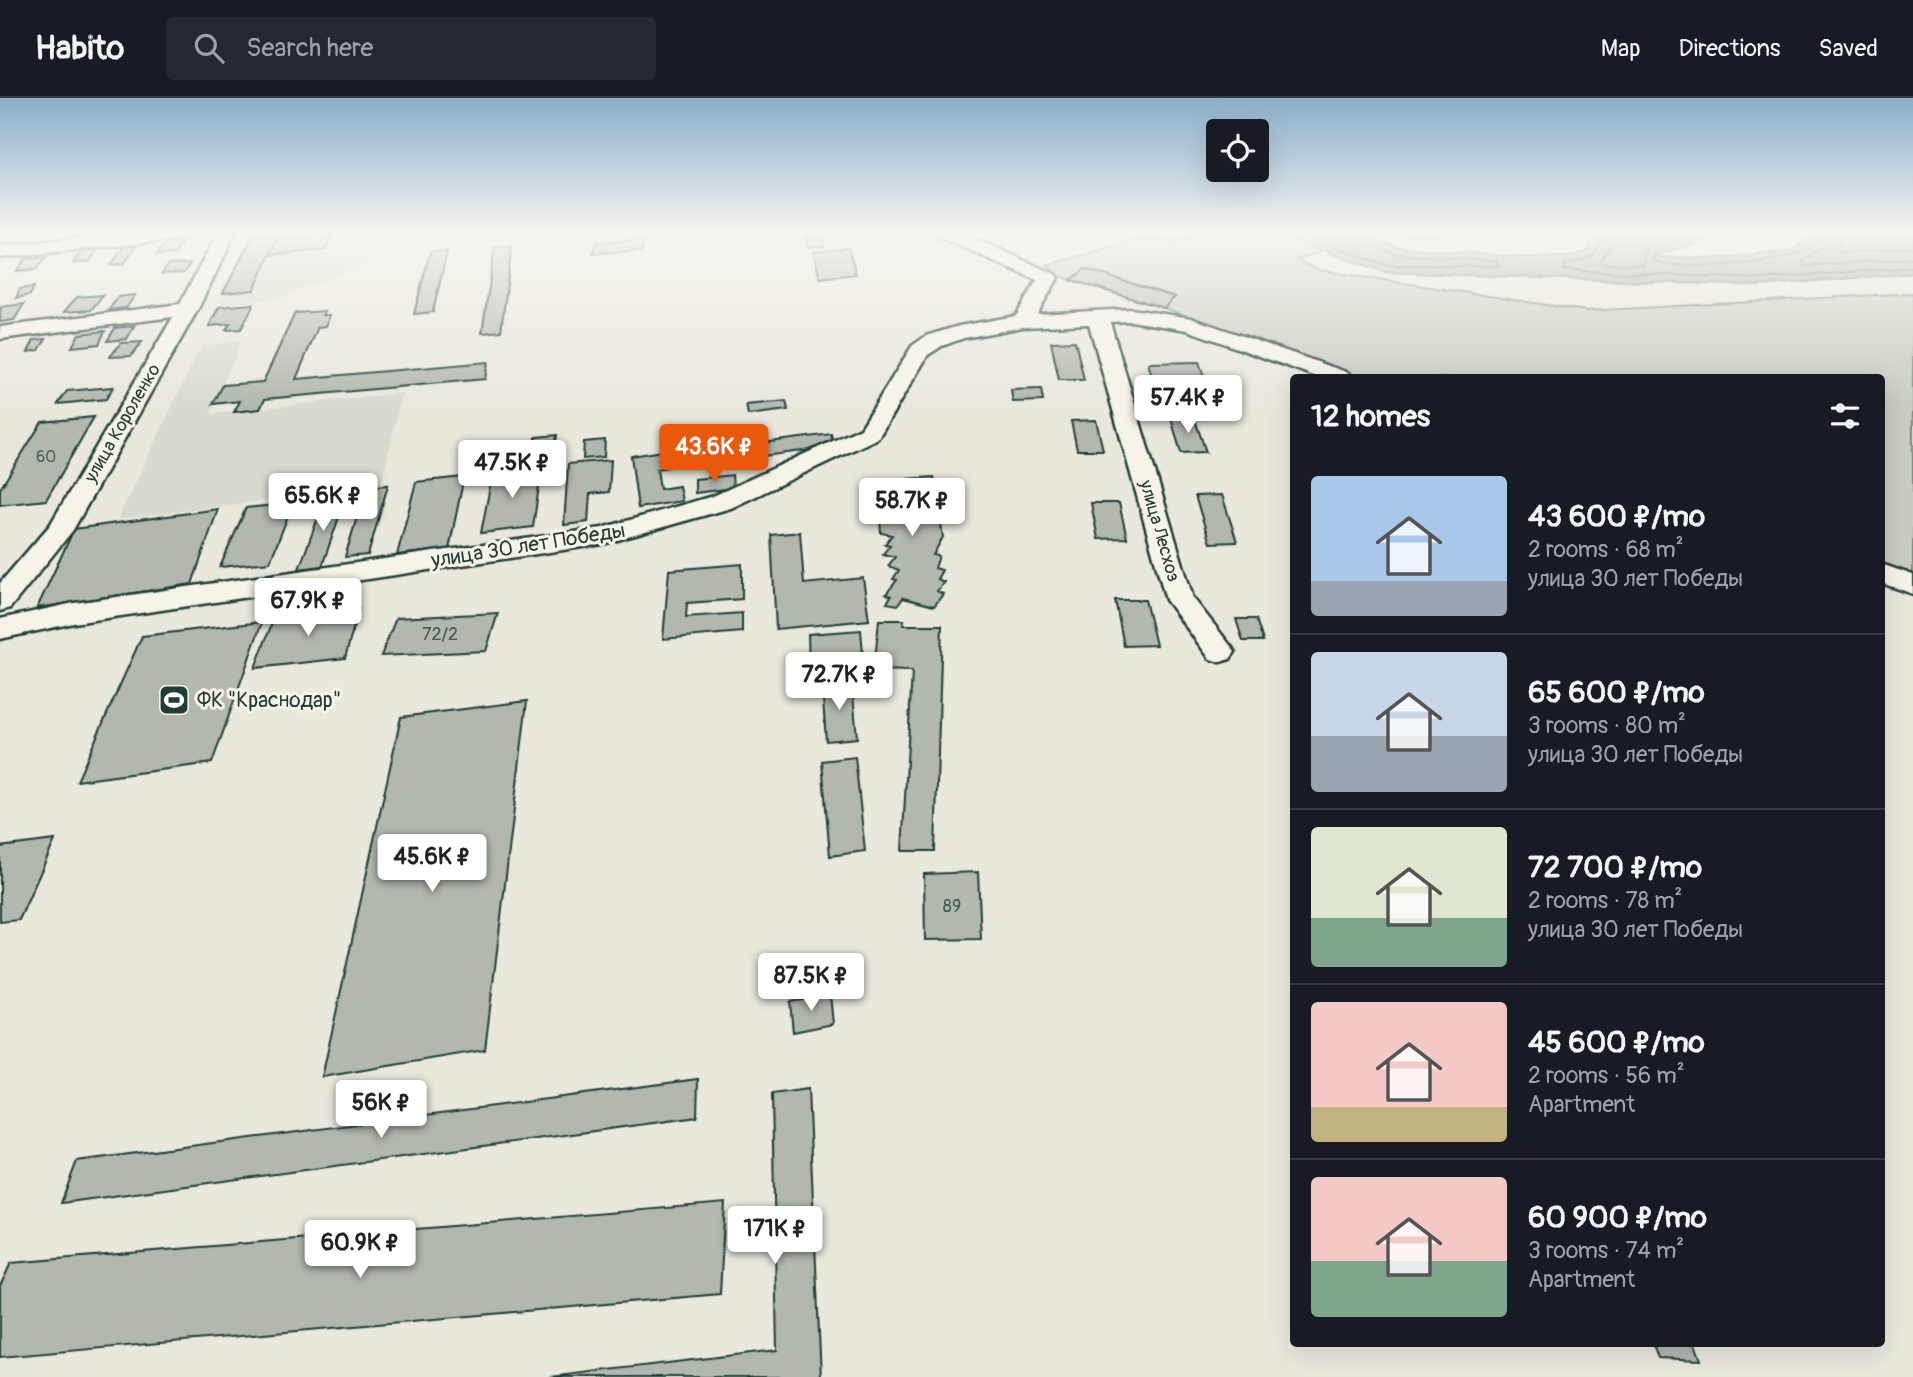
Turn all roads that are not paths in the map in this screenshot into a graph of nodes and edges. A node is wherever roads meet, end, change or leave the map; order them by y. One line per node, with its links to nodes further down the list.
1 (197, 292): 3 (street, улица Короленко)
2 (1040, 292): 5 (street)
3 (188, 309): 6 (street); 10 (street, улица Короленко)
4 (1108, 316): 5 (street, улица 30 лет Победы); 7 (street); 12 (street, улица Лесхоз)
5 (1023, 321): 11 (street, улица 30 лет Победы)
6 (0, 333)
7 (1330, 374)
8 (1885, 574): 9 (street)
9 (1913, 584)
10 (0, 601)
11 (0, 629)
12 (1220, 652)

